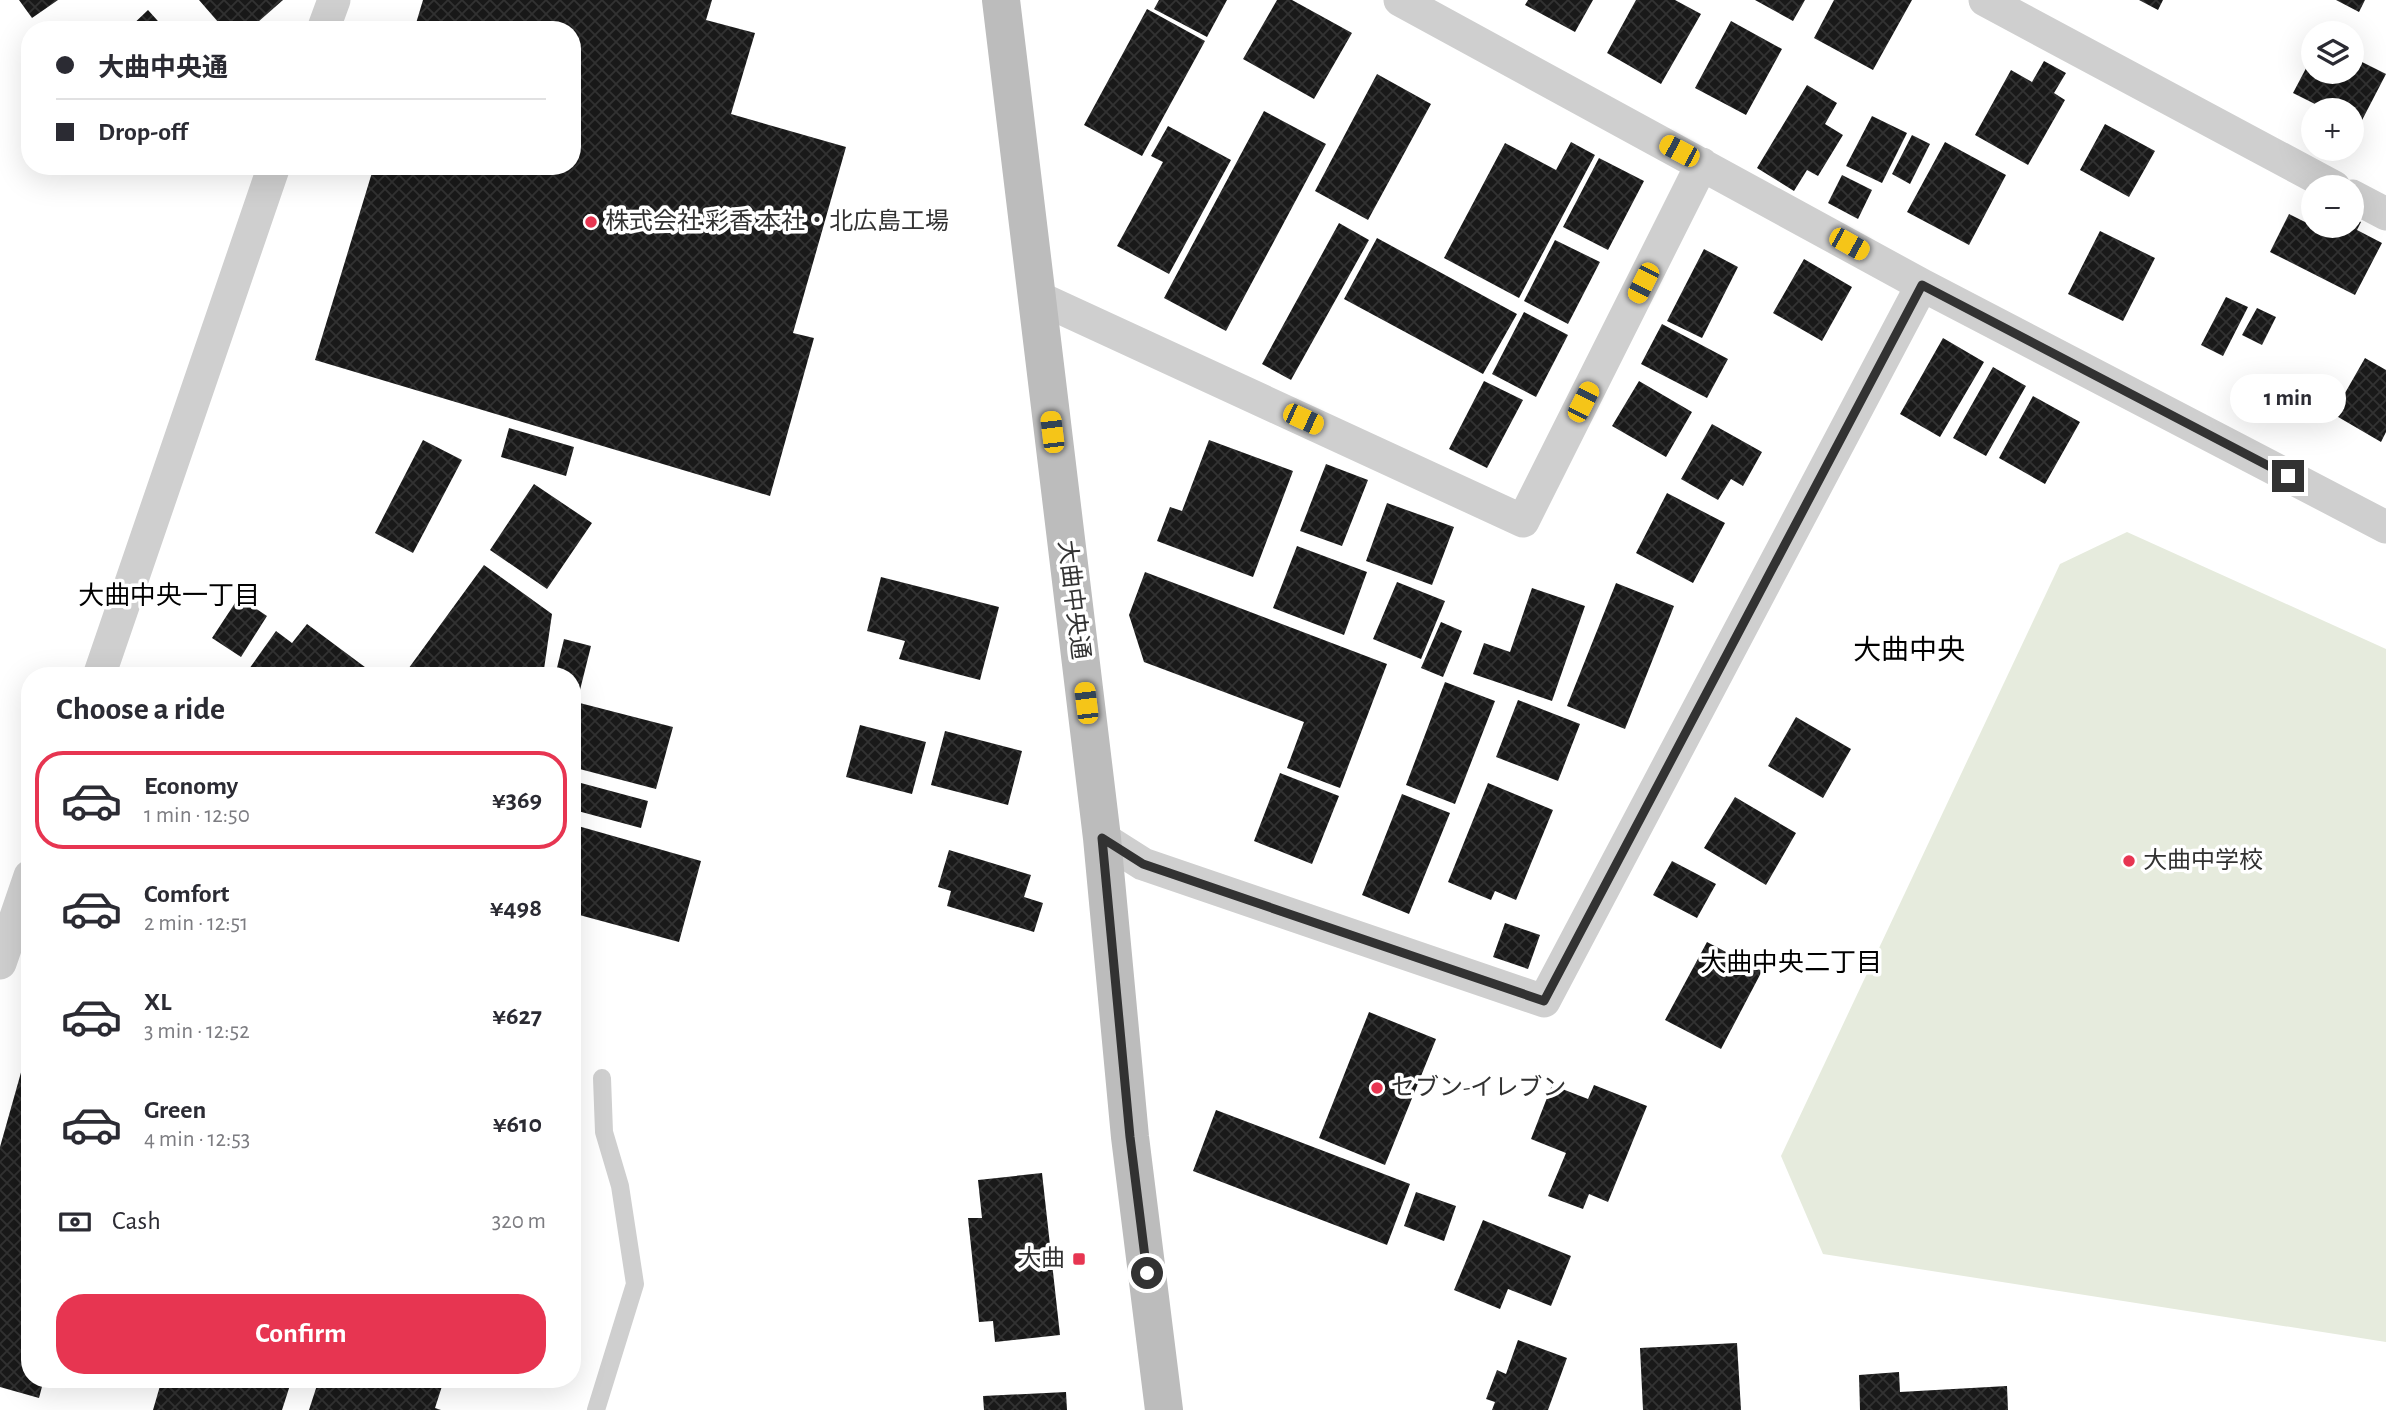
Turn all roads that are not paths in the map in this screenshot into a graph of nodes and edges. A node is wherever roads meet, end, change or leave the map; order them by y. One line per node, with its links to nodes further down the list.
1 (334, 0): 5 (street)
2 (1001, 0): 12 (main road, 大曲中央通)
3 (1400, 0): 6 (street)
4 (1984, 0): 8 (street)
5 (326, 21)
6 (1702, 164): 11 (street); 12 (street)
7 (271, 175): 14 (street)
8 (2312, 175)
9 (2364, 202): 10 (street)
10 (2386, 214)
11 (1922, 285): 13 (street); 15 (street)
12 (1035, 296): 15 (main road, 大曲中央通)
13 (2386, 527)
14 (102, 667)
15 (1102, 838): 20 (main road, 大曲中央通)
16 (21, 902): 17 (street)
17 (0, 963)
18 (601, 1078): 19 (lane)
19 (596, 1410)
20 (1164, 1410)

